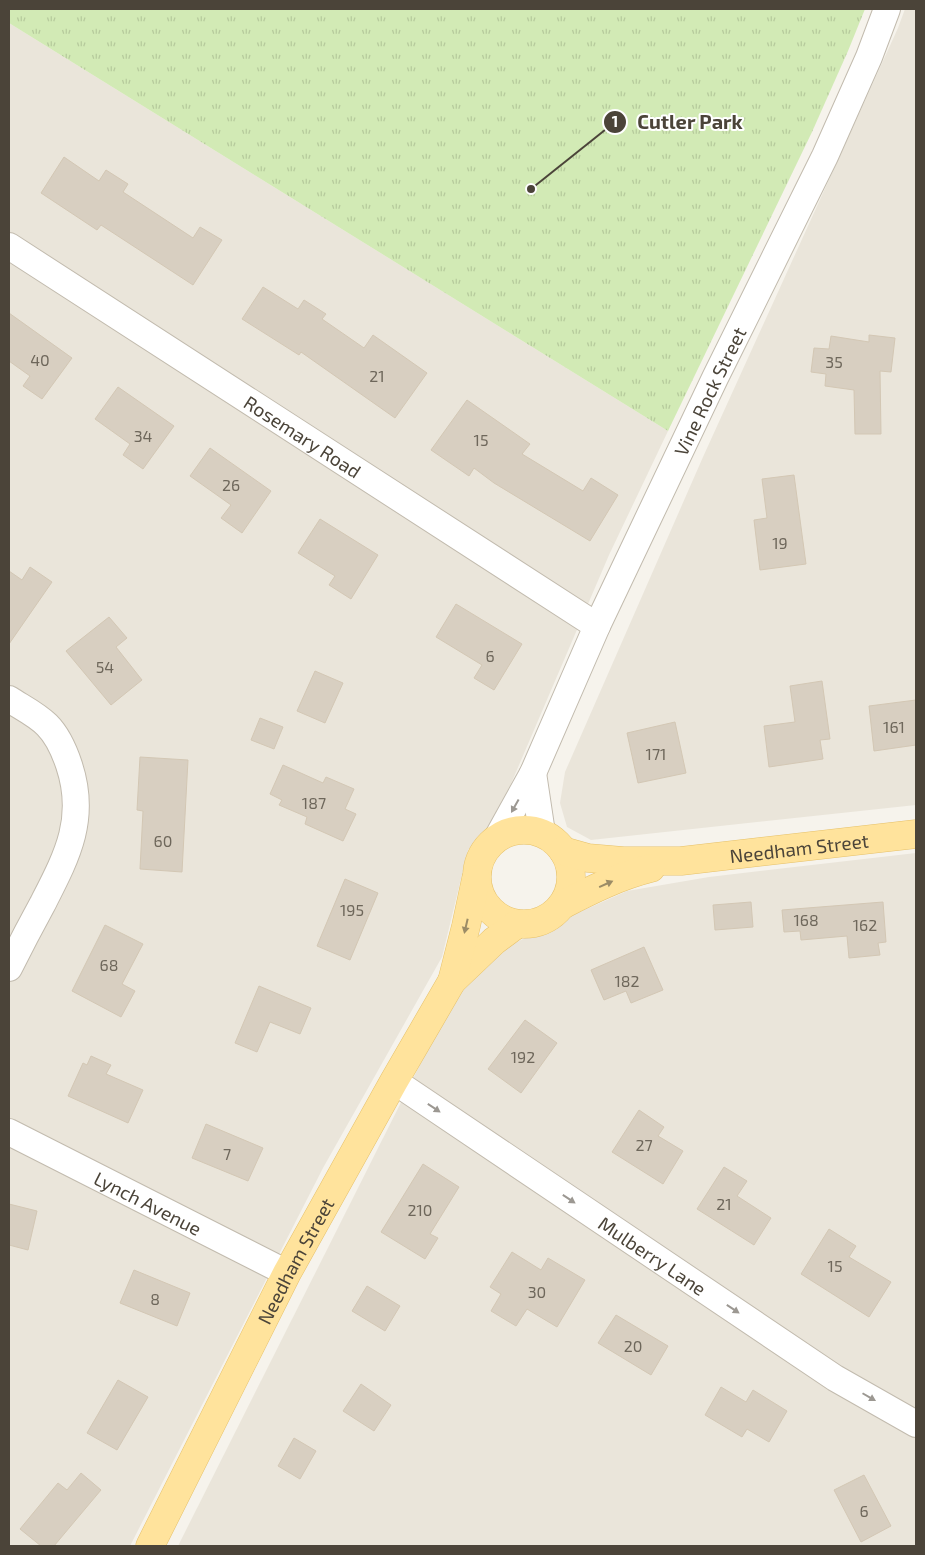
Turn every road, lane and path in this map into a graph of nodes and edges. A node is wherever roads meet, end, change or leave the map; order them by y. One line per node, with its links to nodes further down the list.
1 (888, 9): 3 (street, Vine Rock Street)
2 (9, 246): 3 (street, Rosemary Road)
3 (597, 626): 5 (street, Vine Rock Street)
4 (9, 699): 14 (street)
5 (532, 773): 6 (street); 8 (street, Vine Rock Street, one-way to 8)
6 (542, 833): 8 (main road); 9 (main road)
7 (916, 834): 10 (main road, Needham Street)
8 (497, 838): 11 (main road)
9 (563, 851): 10 (main road, Needham Street); 12 (main road)
10 (681, 861): 12 (main road, Needham Street, one-way to 10)
11 (476, 878): 13 (main road); 15 (main road, Needham Street, one-way to 15)
12 (562, 905): 13 (main road)
13 (517, 924): 15 (main road, Needham Street)
14 (9, 968)
15 (452, 981): 16 (main road, Needham Street)
16 (394, 1081): 18 (main road, Needham Street); 19 (street, Mulberry Lane, one-way to 19)
17 (9, 1132): 18 (street, Lynch Avenue)
18 (287, 1273): 20 (main road, Needham Street)
19 (916, 1424)
20 (150, 1546)

